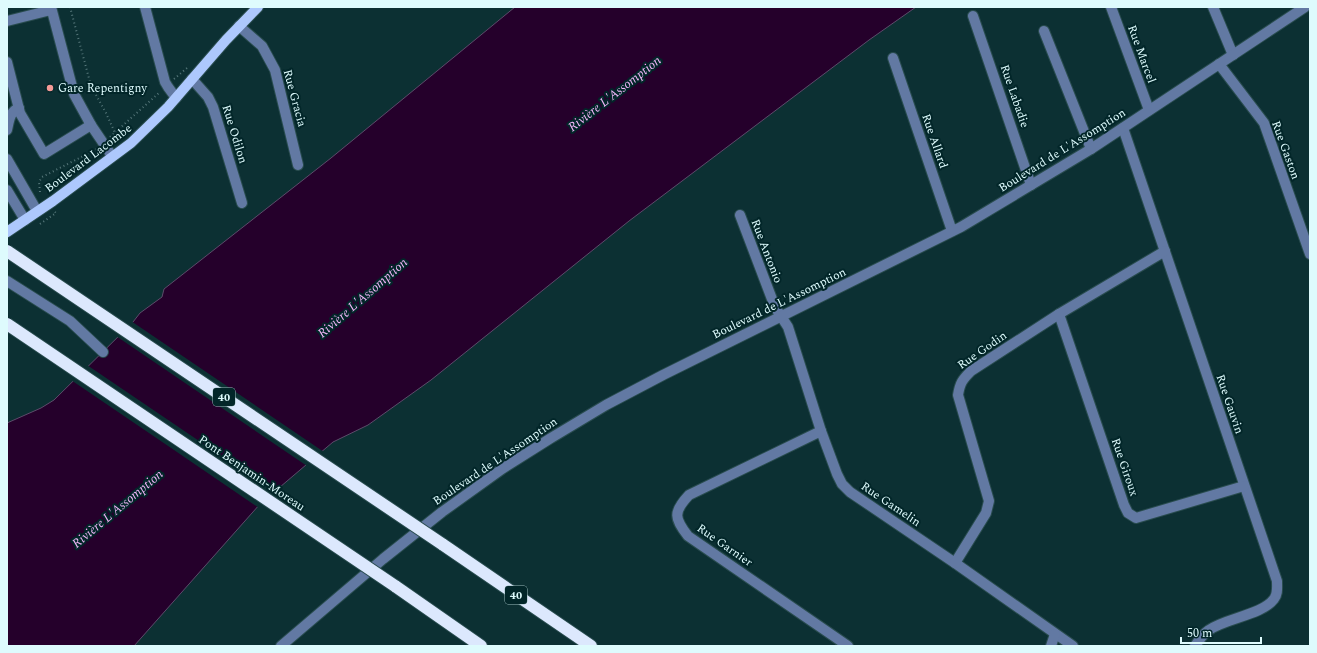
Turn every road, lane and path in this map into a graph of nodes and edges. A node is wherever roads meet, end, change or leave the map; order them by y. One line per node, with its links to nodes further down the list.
1 (70, 7): 24 (path)
2 (146, 7): 18 (street)
3 (258, 7): 10 (main road, Boulevard Lacombe)
4 (1111, 7): 20 (street, Rue Marcel)
5 (1213, 7): 12 (street)
6 (1305, 7): 12 (street, Boulevard de L'Assomption)
7 (51, 8): 9 (street); 21 (street)
8 (973, 16): 31 (street, Rue Labadie)
9 (7, 21)
10 (239, 26): 16 (main road, Boulevard Lacombe); 30 (street, Rue Gracia)
11 (1044, 31): 27 (street)
12 (1233, 55): 15 (street, Boulevard de L'Assomption)
13 (893, 58): 38 (street, Rue Allard)
14 (7, 62): 19 (street)
15 (1219, 64): 20 (street, Boulevard de L'Assomption); 42 (street, Rue Gaston)
16 (192, 80): 18 (main road, Boulevard Lacombe); 34 (street, Rue Odilon)
17 (158, 94): 24 (path, Boulevard Lacombe)
18 (176, 98): 28 (main road, Boulevard Lacombe)
19 (19, 108): 21 (street); 23 (street)
20 (1149, 110): 22 (street, Boulevard de L'Assomption)
21 (91, 125): 28 (street)
22 (1123, 128): 27 (street, Boulevard de L'Assomption); 41 (street, Rue Gauvin)
23 (7, 130)
24 (115, 133): 25 (path, Boulevard Lacombe)
25 (110, 138)
26 (98, 148): 33 (path, Boulevard Lacombe)
27 (1091, 149): 31 (street, Boulevard de L'Assomption)
28 (112, 156): 35 (main road, Boulevard Lacombe)
29 (7, 159): 35 (street)
30 (298, 165)
31 (1032, 185): 38 (street, Boulevard de L'Assomption)
32 (7, 190): 37 (street)
33 (41, 192)
34 (242, 203)
35 (37, 211): 37 (main road, Boulevard Lacombe)
36 (740, 215): 45 (street, Rue Antonio)
37 (25, 220): 39 (main road, Boulevard Lacombe)
38 (952, 231): 45 (street, Boulevard de L'Assomption)
39 (7, 232)
40 (7, 251): 54 (highway, 40, bridge)
41 (1165, 251): 44 (street, Rue Godin); 49 (street, Rue Gauvin)
42 (1310, 254)
43 (7, 281): 47 (street)
44 (1059, 314): 49 (street, Rue Giroux); 50 (street, Rue Godin)
45 (781, 317): 48 (street, Rue Gamelin); 52 (street, Boulevard de L'Assomption)
46 (7, 324): 53 (highway, Pont Benjamin-Moreau, bridge)
47 (103, 352)
48 (821, 431): 50 (street, Rue Gamelin); 55 (street, Rue Garnier)
49 (1244, 486): 58 (street, Rue Gauvin)
50 (955, 563): 51 (street, Rue Gamelin)
51 (1056, 634): 56 (street); 57 (street, Rue Gamelin)
52 (281, 646)
53 (481, 646)
54 (591, 646)
55 (848, 646)
56 (1051, 646)
57 (1073, 646)
58 (1195, 646)

